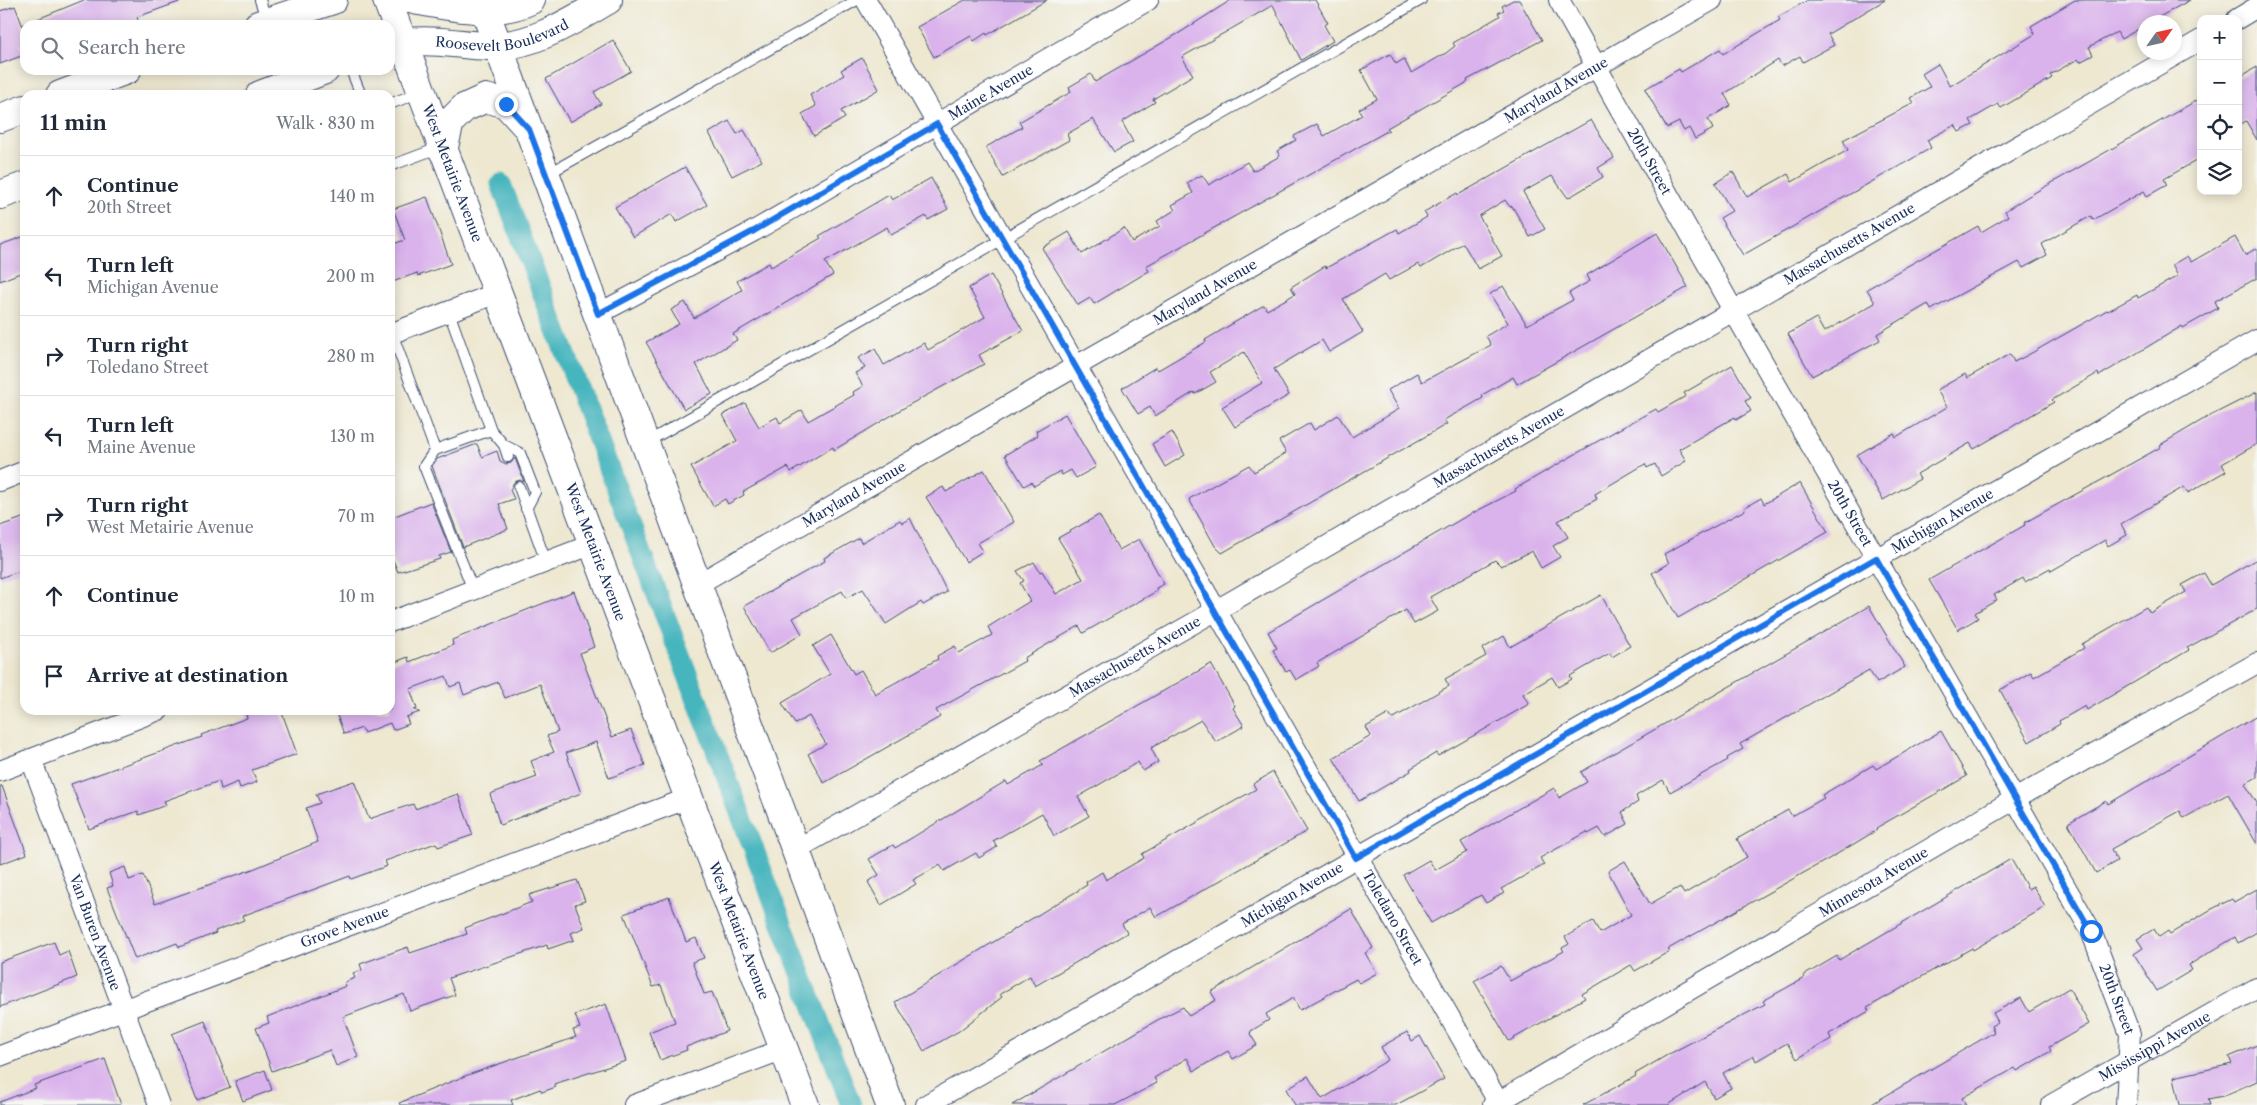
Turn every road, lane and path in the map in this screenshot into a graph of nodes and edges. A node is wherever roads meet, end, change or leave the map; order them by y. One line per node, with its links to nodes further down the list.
1 (330, 0): 15 (main road)
2 (386, 0): 17 (main road, West Metairie Avenue)
3 (414, 0): 13 (main road, Roosevelt Boulevard)
4 (531, 0): 13 (main road, Roosevelt Boulevard)
5 (608, 0): 20 (main road, Roosevelt Boulevard)
6 (857, 0): 36 (lane)
7 (866, 0): 32 (street, Toledano Street)
8 (1148, 0): 32 (street, Maine Avenue)
9 (1421, 0): 39 (lane)
10 (1560, 0): 21 (street, 20th Street)
11 (1712, 0): 21 (street, Maryland Avenue)
12 (2254, 0): 14 (street)
13 (483, 5): 20 (main road)
14 (2257, 6): 16 (street)
15 (262, 16)
16 (2242, 16)
17 (391, 20)
18 (2197, 42): 41 (street, Massachusetts Avenue)
19 (396, 44): 20 (main road, Roosevelt Boulevard); 28 (main road, West Metairie Avenue)
20 (498, 46): 33 (main road)
21 (1598, 66): 41 (street, 20th Street); 47 (street, Maryland Avenue)
22 (114, 75): 26 (main road)
23 (316, 75): 25 (main road)
24 (353, 75): 27 (lane)
25 (291, 89)
26 (73, 90)
27 (358, 90)
28 (421, 92): 29 (lane); 34 (main road, West Metairie Avenue)
29 (395, 102)
30 (20, 111): 31 (main road)
31 (0, 118)
32 (937, 124): 39 (street, Toledano Street); 43 (street, Maine Avenue)
33 (529, 129): 34 (main road); 36 (main road)
34 (442, 149): 35 (lane); 40 (main road, West Metairie Avenue)
35 (395, 164)
36 (546, 175): 43 (main road)
37 (20, 188): 38 (main road)
38 (0, 195)
39 (1003, 240): 47 (street, Toledano Street); 49 (lane)
40 (498, 294): 42 (street); 57 (main road, West Metairie Avenue)
41 (1733, 310): 58 (street, 20th Street); 62 (street, Massachusetts Avenue)
42 (449, 312): 44 (street); 48 (lane)
43 (598, 314): 49 (main road)
44 (395, 332)
45 (2257, 340): 58 (street, Michigan Avenue)
46 (395, 345): 51 (lane)
47 (1075, 368): 60 (street, Maryland Avenue); 62 (street, Toledano Street)
48 (491, 430): 50 (lane); 51 (lane)
49 (646, 443): 60 (main road)
50 (504, 445): 52 (lane); 56 (lane)
51 (435, 450): 61 (lane)
52 (508, 457)
53 (20, 473): 54 (street)
54 (0, 481)
55 (519, 487): 56 (lane)
56 (526, 509): 59 (lane)
57 (593, 544): 59 (street); 68 (main road, West Metairie Avenue)
58 (1876, 558): 69 (street, 20th Street); 71 (street, Michigan Avenue)
59 (546, 562): 61 (street)
60 (698, 584): 70 (main road)
61 (473, 590): 63 (street)
62 (1215, 610): 70 (street, Massachusetts Avenue); 71 (street, Toledano Street)
63 (395, 620)
64 (2257, 663): 69 (street, Minnesota Avenue)
65 (146, 715): 66 (street)
66 (31, 759): 67 (street); 73 (street, Van Buren Avenue)
67 (0, 771)
68 (689, 798): 73 (street, Grove Avenue); 74 (main road, West Metairie Avenue)
69 (2015, 799): 76 (street, 20th Street); 77 (street, Minnesota Avenue)
70 (795, 850): 81 (main road)
71 (1356, 858): 77 (street, Toledano Street); 82 (street, Michigan Avenue)
72 (2257, 988): 76 (street, Mississippi Avenue)
73 (124, 1010): 75 (street, Grove Avenue); 78 (street, Van Buren Avenue)
74 (784, 1050): 79 (street); 80 (main road, West Metairie Avenue)
75 (0, 1056)
76 (2128, 1060): 83 (street, Mississippi Avenue); 84 (street, 20th Street)
77 (1497, 1104)
78 (159, 1105)
79 (634, 1105)
80 (805, 1105)
81 (890, 1105)
82 (926, 1105)
83 (2051, 1105)
84 (2126, 1105)

